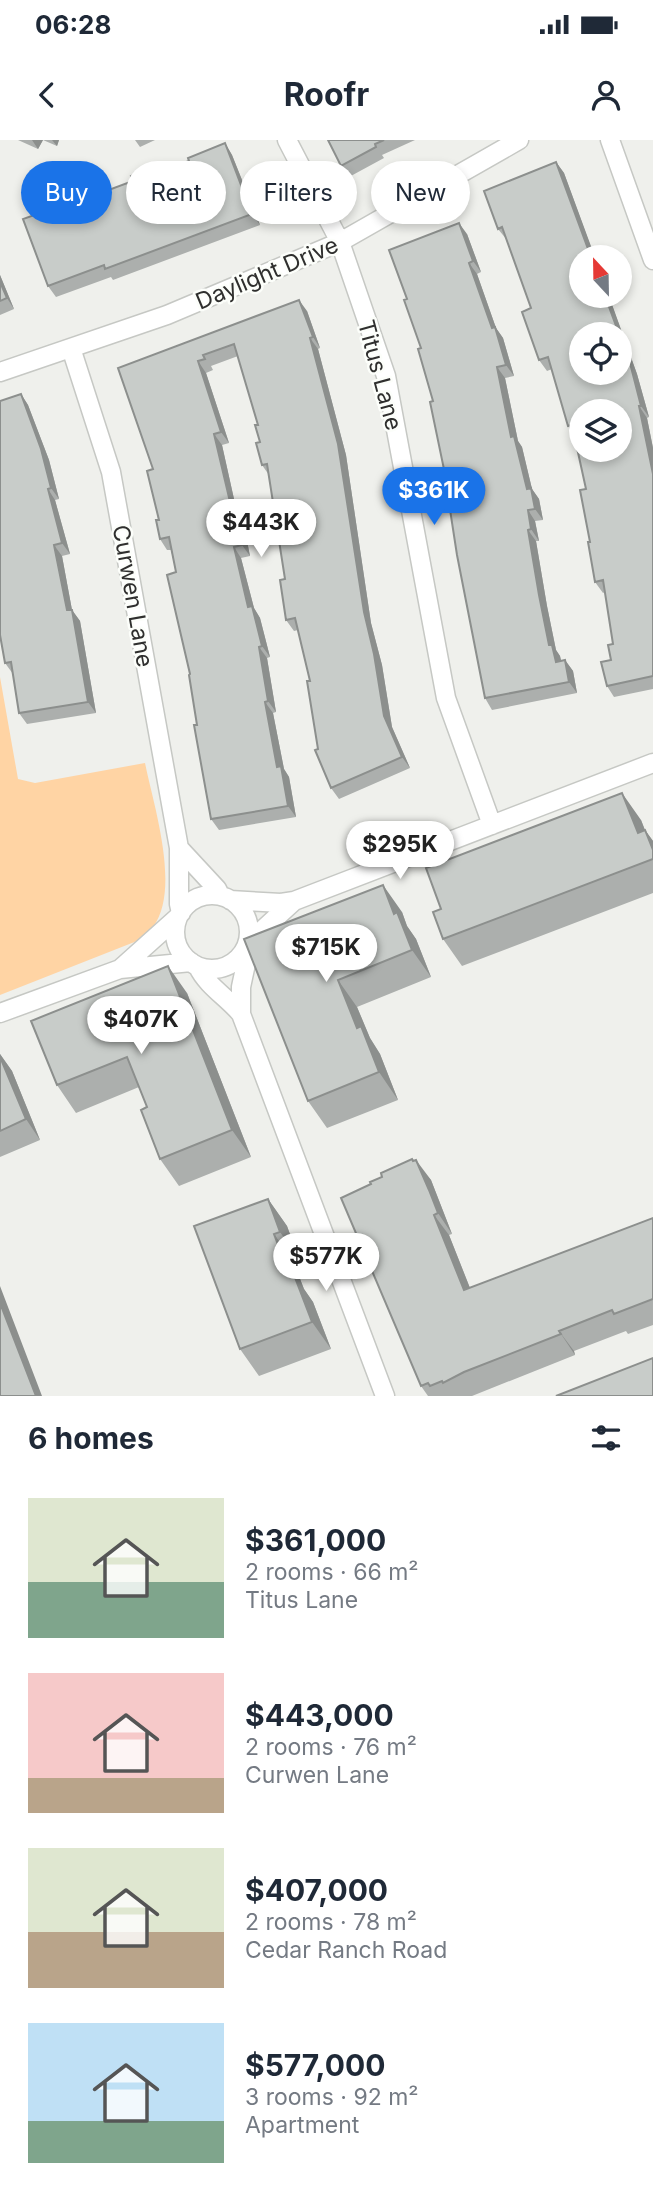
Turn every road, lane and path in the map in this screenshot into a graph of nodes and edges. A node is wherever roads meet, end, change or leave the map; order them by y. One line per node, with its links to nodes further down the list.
1 (287, 140): 4 (street, Titus Lane)
2 (519, 140): 4 (street, Daylight Drive)
3 (610, 140): 5 (street)
4 (340, 242): 6 (street, Daylight Drive); 9 (street, Titus Lane)
5 (653, 260)
6 (71, 348): 7 (street, Daylight Drive); 10 (street, Curwen Lane)
7 (0, 372)
8 (653, 763): 9 (street)
9 (492, 825): 12 (street)
10 (179, 848): 11 (street); 13 (street, Curwen Lane)
11 (225, 898): 12 (street); 13 (street); 14 (street)
12 (294, 901): 14 (street)
13 (180, 915): 15 (street); 16 (street)
14 (247, 943): 15 (street); 18 (street)
15 (195, 964): 16 (street); 18 (street)
16 (120, 969): 17 (street)
17 (0, 1013)
18 (241, 1014): 19 (street)
19 (385, 1396)

